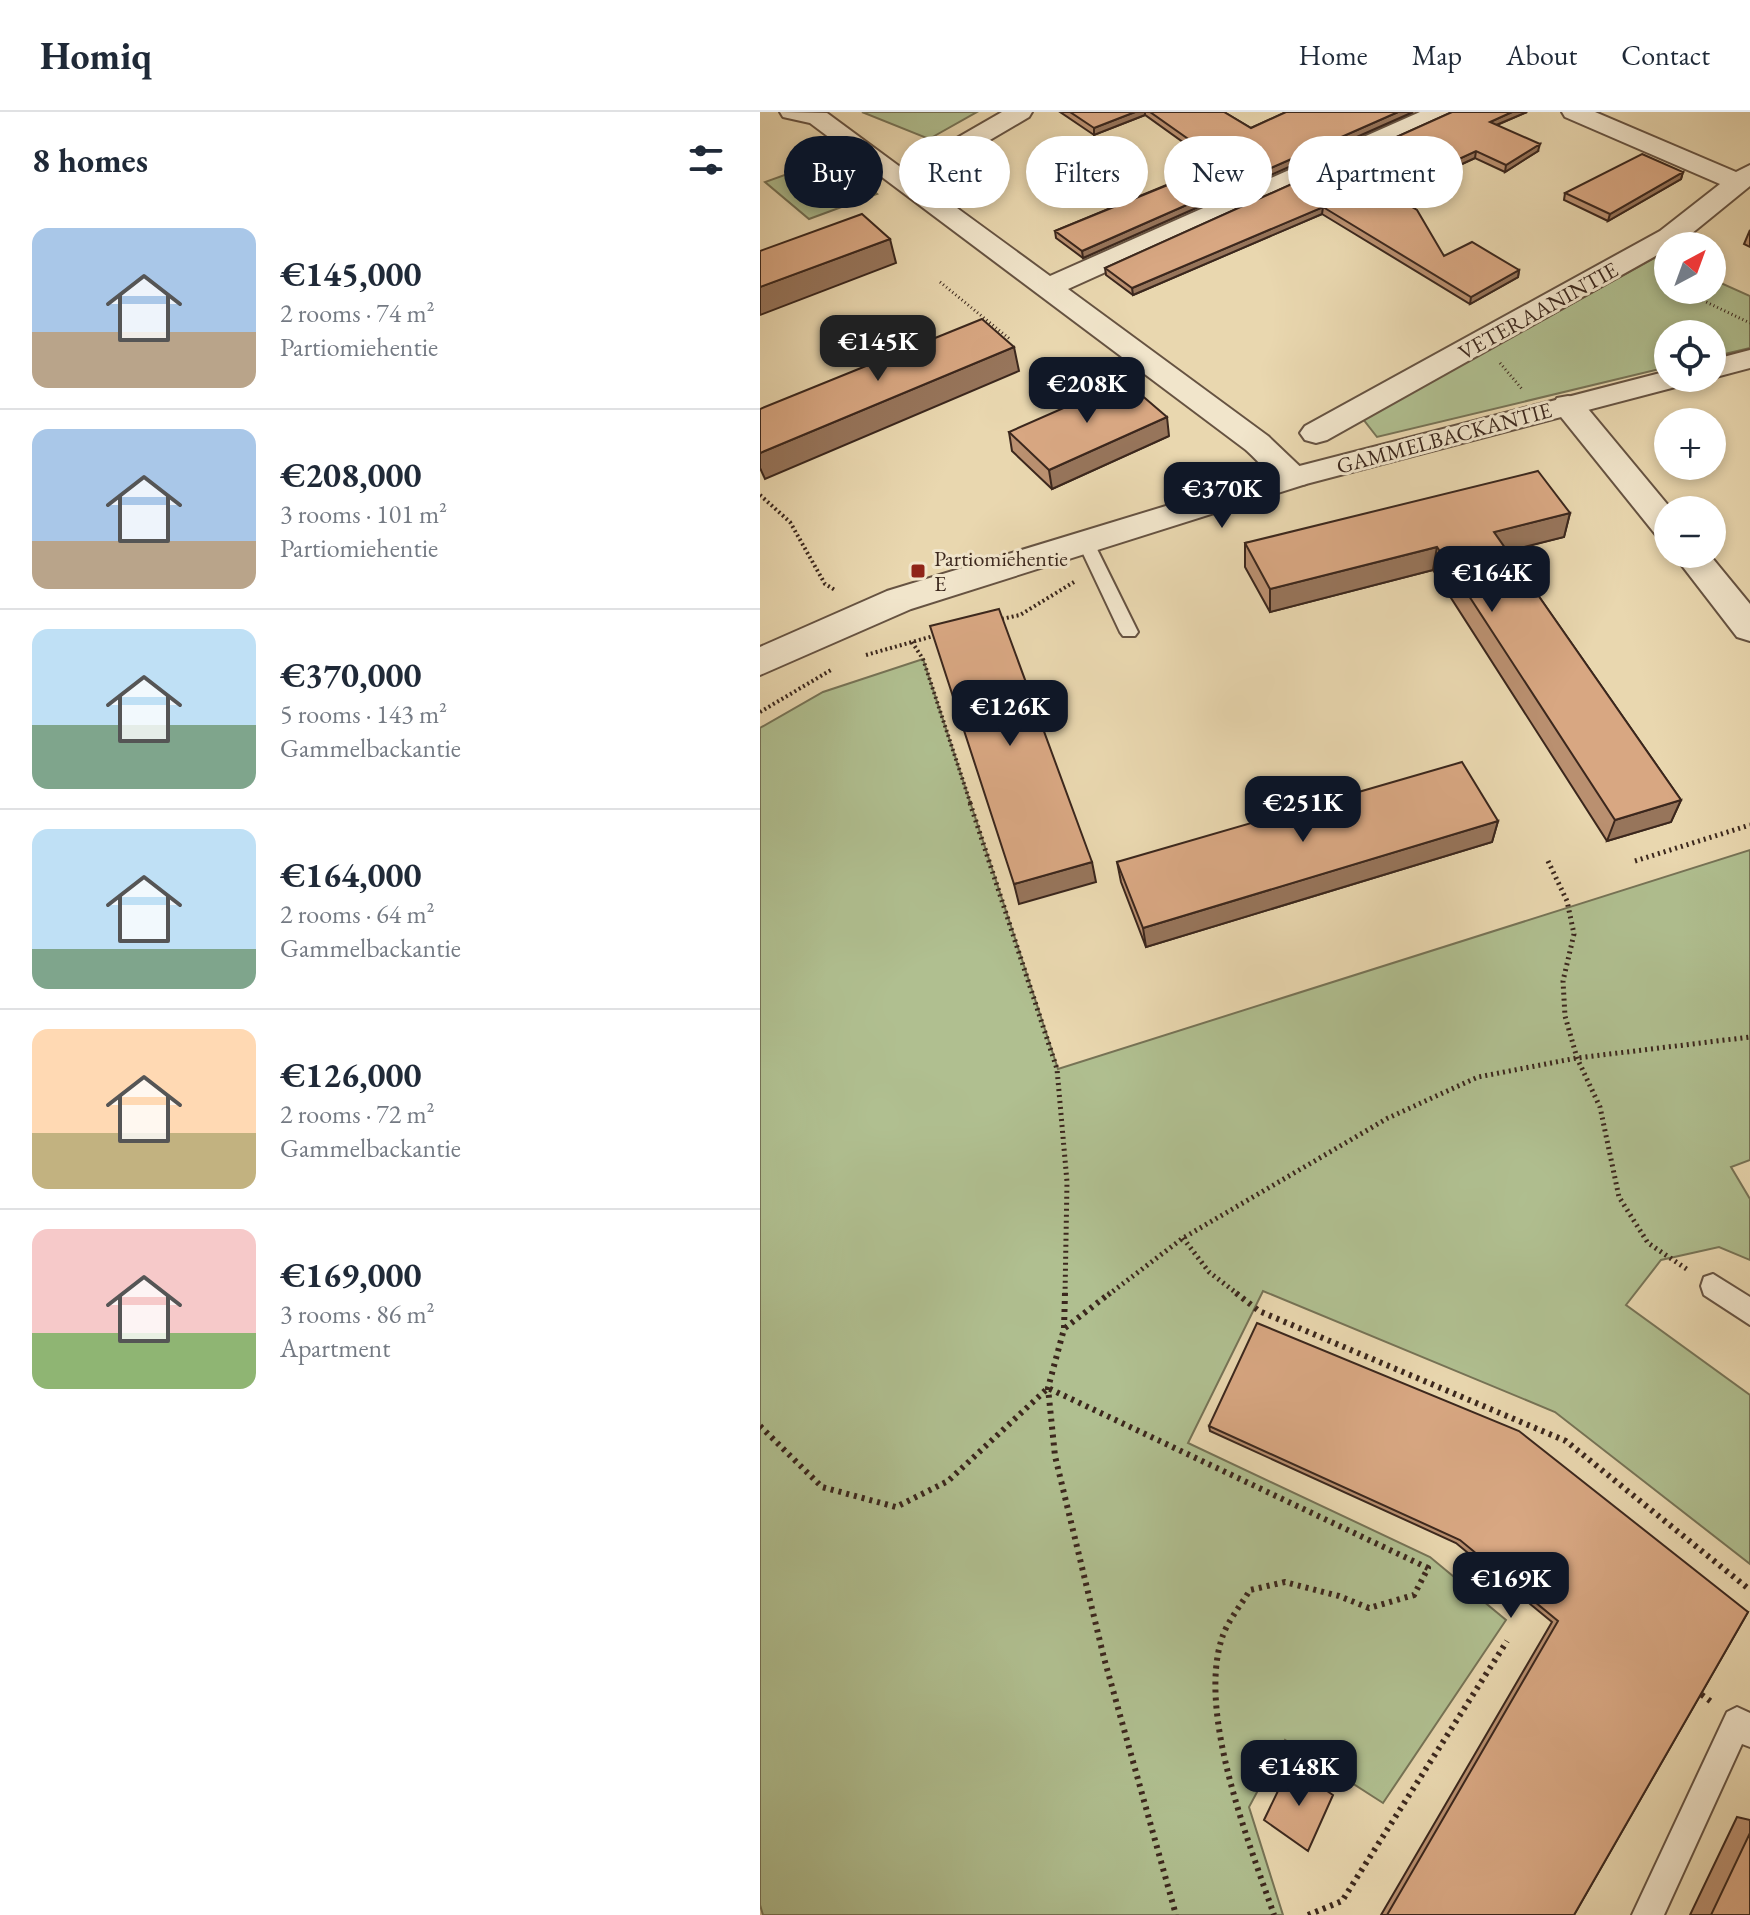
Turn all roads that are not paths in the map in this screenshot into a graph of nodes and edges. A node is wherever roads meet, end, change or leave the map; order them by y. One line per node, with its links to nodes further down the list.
1 (792, 112): 7 (street)
2 (1020, 112): 5 (street)
3 (1440, 112): 9 (street)
4 (1574, 112): 6 (street)
5 (978, 136)
6 (1744, 177): 14 (street, VETERAANINTIE)
7 (899, 178)
8 (940, 208): 9 (street)
9 (1047, 288): 15 (street)
10 (1750, 359): 11 (street)
11 (1726, 365)
12 (1654, 384): 13 (street, GAMMELBACKANTIE)
13 (1568, 405): 15 (street, GAMMELBACKANTIE); 16 (street)
14 (1316, 433)
15 (1295, 477): 17 (street, GAMMELBACKANTIE)
16 (1654, 510)
17 (1092, 556): 20 (lane); 21 (street, GAMMELBACKANTIE)
18 (1701, 568): 19 (street)
19 (1750, 628)
20 (1129, 632)
21 (760, 662)
22 (1713, 1286): 23 (lane)
23 (1750, 1312)
24 (1750, 1732): 25 (lane)
25 (1648, 1915)

